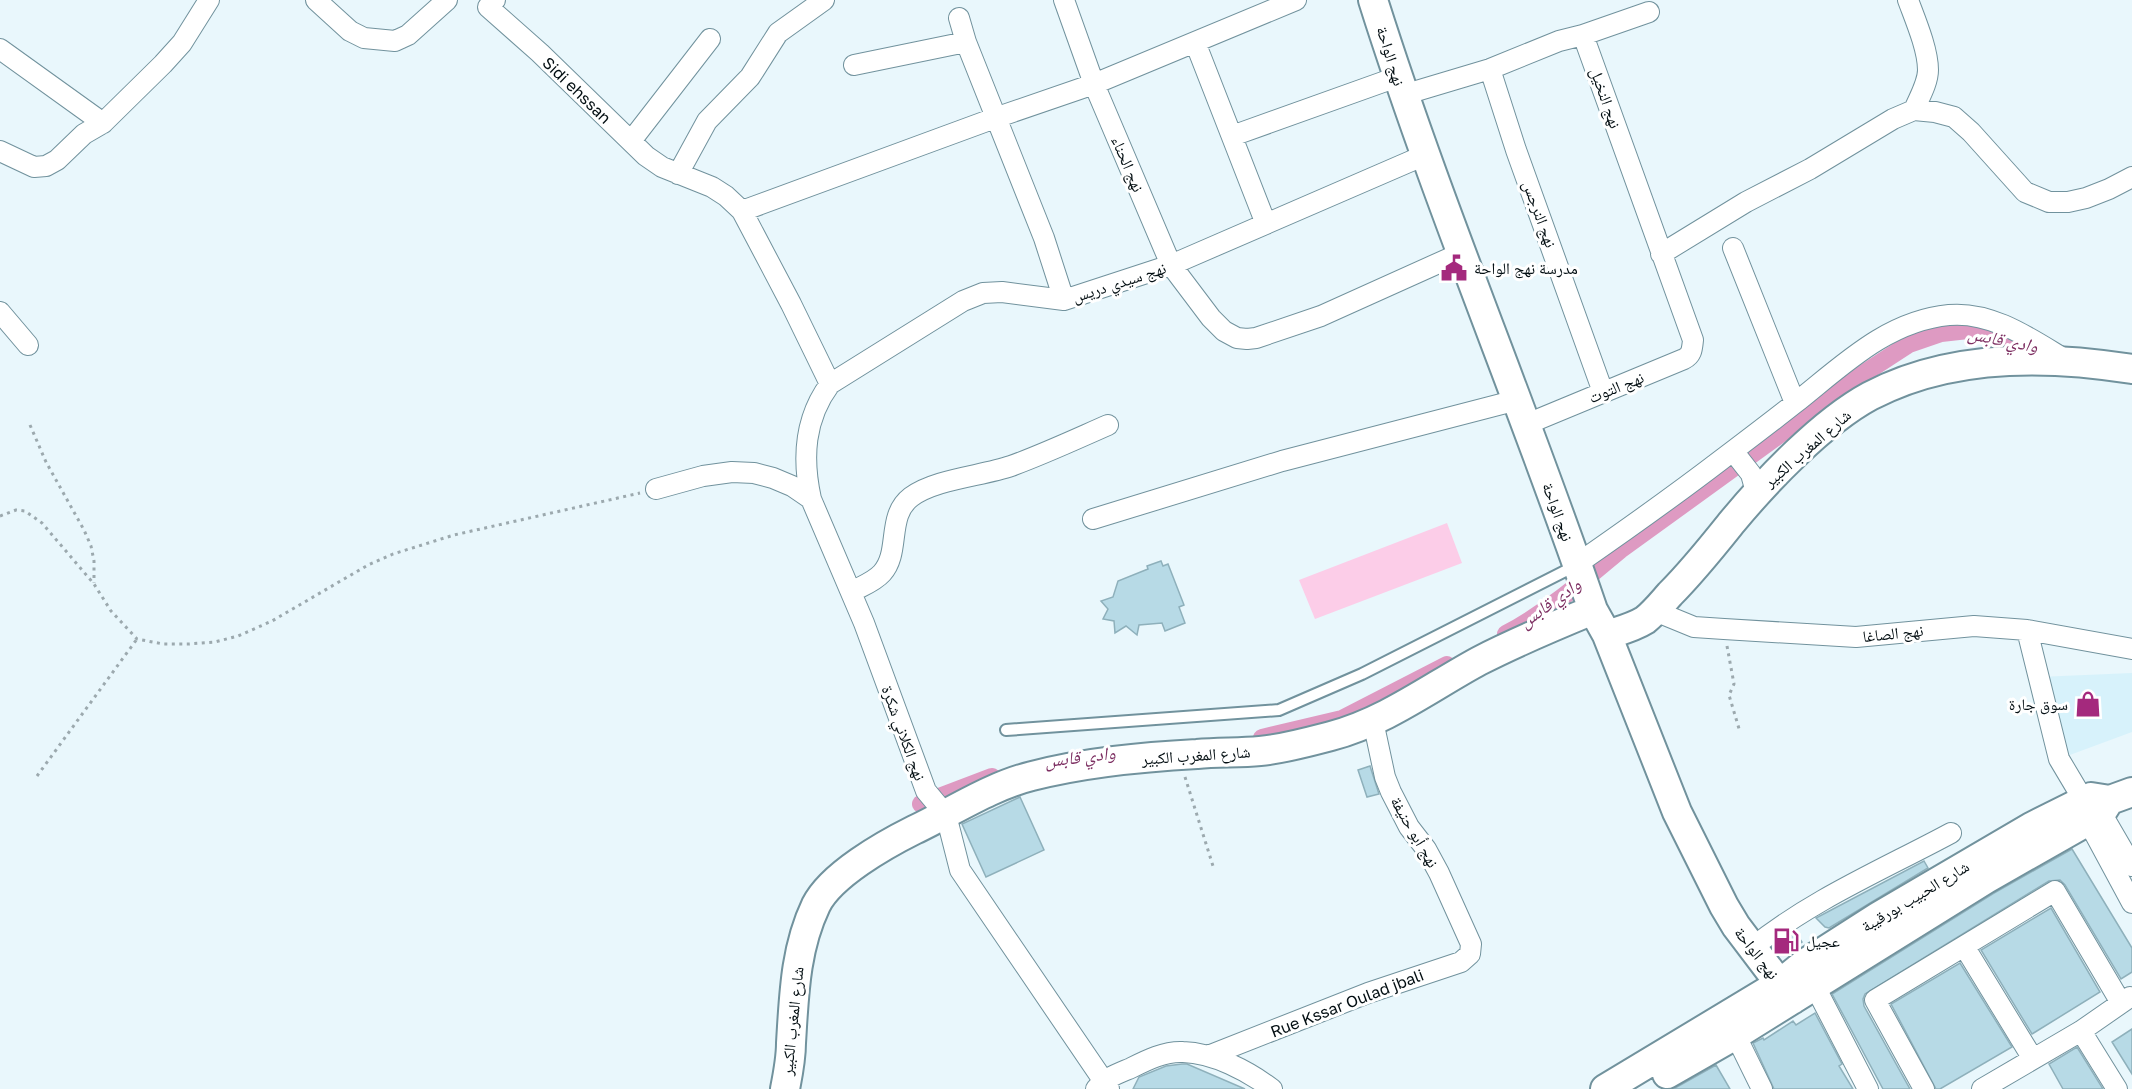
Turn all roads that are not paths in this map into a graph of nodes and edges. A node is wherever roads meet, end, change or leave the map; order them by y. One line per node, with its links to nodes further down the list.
1 (209, 0): 23 (street)
2 (315, 0): 3 (street)
3 (447, 0)
4 (824, 0): 28 (street)
5 (1064, 0): 19 (street, نهج الحناء)
6 (1296, 0): 15 (street)
7 (1373, 0): 20 (street, نهج الواحة)
8 (1908, 0): 21 (street)
9 (488, 2): 25 (street, Sidi ehssan)
10 (1649, 12): 12 (street)
11 (959, 18): 14 (street)
12 (1583, 35): 18 (street); 34 (street, نهج النخيل)
13 (710, 39): 25 (street)
14 (966, 42): 17 (street); 22 (street)
15 (1195, 42): 19 (street); 24 (street)
16 (0, 49): 23 (street)
17 (854, 65)
18 (1490, 69): 20 (street); 43 (street, نهج النرجس)
19 (1094, 84): 22 (street); 35 (street, نهج الحناء)
20 (1400, 86): 24 (street); 27 (street, نهج الواحة)
21 (1914, 110): 29 (street); 34 (street)
22 (995, 118): 30 (street); 36 (street)
23 (103, 123): 26 (street)
24 (1232, 136): 31 (street)
25 (631, 141): 28 (street, Sidi ehssan)
26 (0, 151)
27 (1425, 155): 31 (street, نهج سيدي دريس); 33 (street, نهج الواحة)
28 (678, 174): 30 (street, Sidi ehssan)
29 (2132, 177)
30 (742, 212): 42 (street, Sidi ehssan)
31 (1266, 224): 35 (street, نهج سيدي دريس)
32 (1733, 248): 44 (street)
33 (1461, 253): 35 (street, نهج الحناء); 45 (street, نهج الواحة)
34 (1660, 254): 38 (street, نهج النخيل)
35 (1171, 265): 36 (street, نهج سيدي دريس)
36 (1064, 300): 42 (street, نهج سيدي دريس)
37 (0, 312): 39 (street)
38 (1693, 340): 43 (street, نهج التوت)
39 (28, 345)
40 (2068, 361): 41 (street, شارع المغرب الكبير); 44 (street); 49 (street, شارع المغرب الكبير)
41 (2132, 369)
42 (830, 384): 50 (street, نهج سيدي دريس)
43 (1603, 392): 45 (street, نهج التوت)
44 (1795, 403): 47 (street)
45 (1522, 412): 51 (street, نهج التوت); 52 (street, نهج الواحة)
46 (1108, 425): 53 (street)
47 (1733, 451): 49 (street); 52 (street)
48 (656, 489): 50 (street)
49 (1756, 492): 55 (street, شارع المغرب الكبير)
50 (811, 499): 53 (street, نهج الكلاني شكرة)
51 (1093, 519)
52 (1578, 564): 54 (street, نهج الواحة); 60 (lane)
53 (851, 592): 62 (street, نهج الكلاني شكرة)
54 (1593, 610): 57 (street, نهج الواحة); 59 (street, شارع المغرب الكبير)
55 (1655, 611): 56 (street, نهج الصاغا); 57 (street, شارع المغرب الكبير)
56 (2027, 630): 58 (street, نهج الصاغا); 61 (street)
57 (1607, 635): 68 (street, نهج الواحة)
58 (2132, 649)
59 (1373, 721): 62 (street, شارع المغرب الكبير); 66 (street, نهج أبو حنيفة)
60 (1006, 730)
61 (2098, 804): 64 (street); 65 (street); 69 (street, شارع الحبيب بورقيبة)
62 (946, 815): 75 (street, نهج الكلاني شكرة); 76 (street, شارع المغرب الكبير)
63 (1951, 833): 68 (street)
64 (2132, 866)
65 (2132, 903)
66 (1468, 939): 73 (street, Rue Kssar Oulad jbali)
67 (1964, 945): 70 (street); 74 (street); 82 (street)
68 (1752, 948): 69 (street, نهج الواحة)
69 (1798, 983): 71 (street, شارع الحبيب بورقيبة); 81 (street)
70 (2126, 1000): 72 (street)
71 (1731, 1025): 78 (street, شارع الحبيب بورقيبة); 79 (street, شارع الحبيب بورقيبة); 80 (street)
72 (2081, 1030): 74 (street); 84 (street)
73 (1209, 1056): 75 (street); 77 (street)
74 (2033, 1059): 83 (street)
75 (1103, 1086)
76 (785, 1089)
77 (1272, 1089)
78 (1605, 1089)
79 (1641, 1089)
80 (1762, 1089)
81 (1868, 1089)
82 (1924, 1089)
83 (1982, 1089)
84 (2117, 1089)

